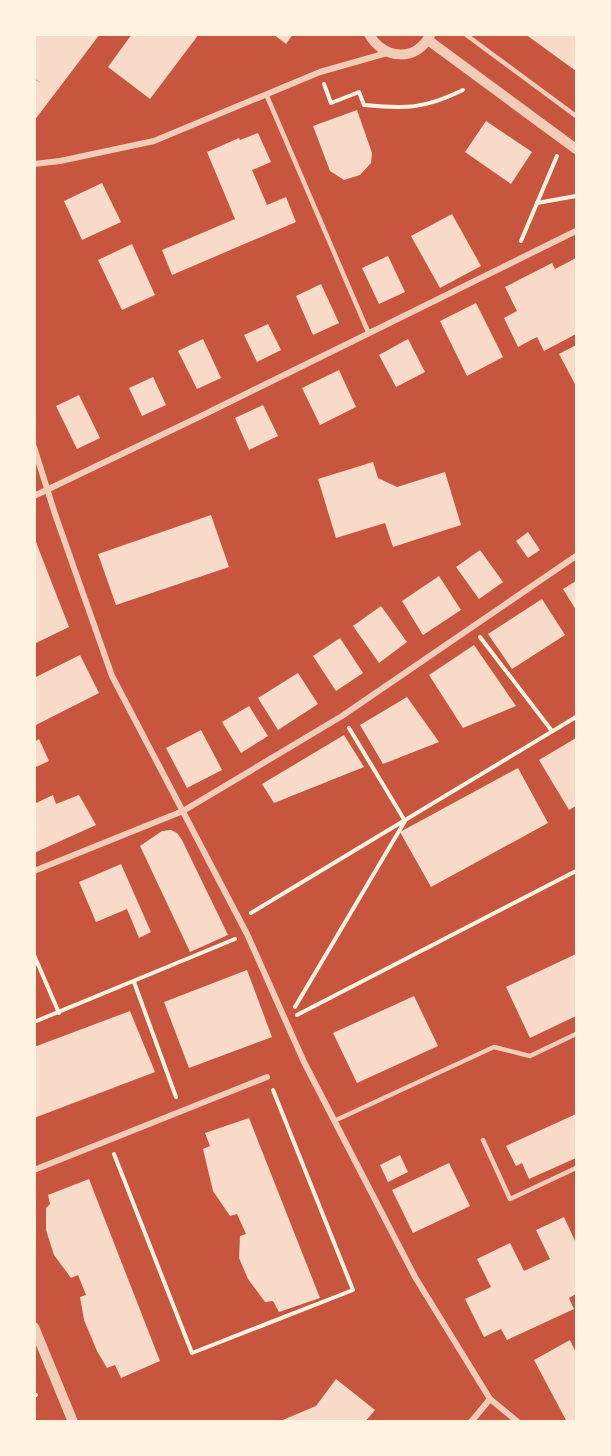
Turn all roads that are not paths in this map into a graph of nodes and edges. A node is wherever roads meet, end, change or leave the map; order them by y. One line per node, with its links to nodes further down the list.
1 (369, 34): 4 (street)
2 (465, 34): 6 (lane)
3 (430, 37): 4 (street); 7 (street)
4 (387, 52): 5 (street)
5 (266, 94): 8 (street); 10 (lane)
6 (576, 116)
7 (576, 149)
8 (34, 164)
9 (576, 231): 10 (street)
10 (369, 334): 12 (street)
11 (34, 447): 12 (street)
12 (47, 490): 13 (street); 15 (street)
13 (34, 496)
14 (576, 556): 15 (street)
15 (183, 810): 16 (street); 19 (street)
16 (34, 871)
17 (576, 1034): 19 (lane)
18 (267, 1077): 22 (street)
19 (334, 1121): 24 (street)
20 (483, 1140): 21 (lane)
21 (576, 1168)
22 (34, 1170)
23 (34, 1327): 25 (street)
24 (490, 1399): 26 (street); 27 (street)
25 (73, 1422)
26 (471, 1422)
27 (518, 1422)

